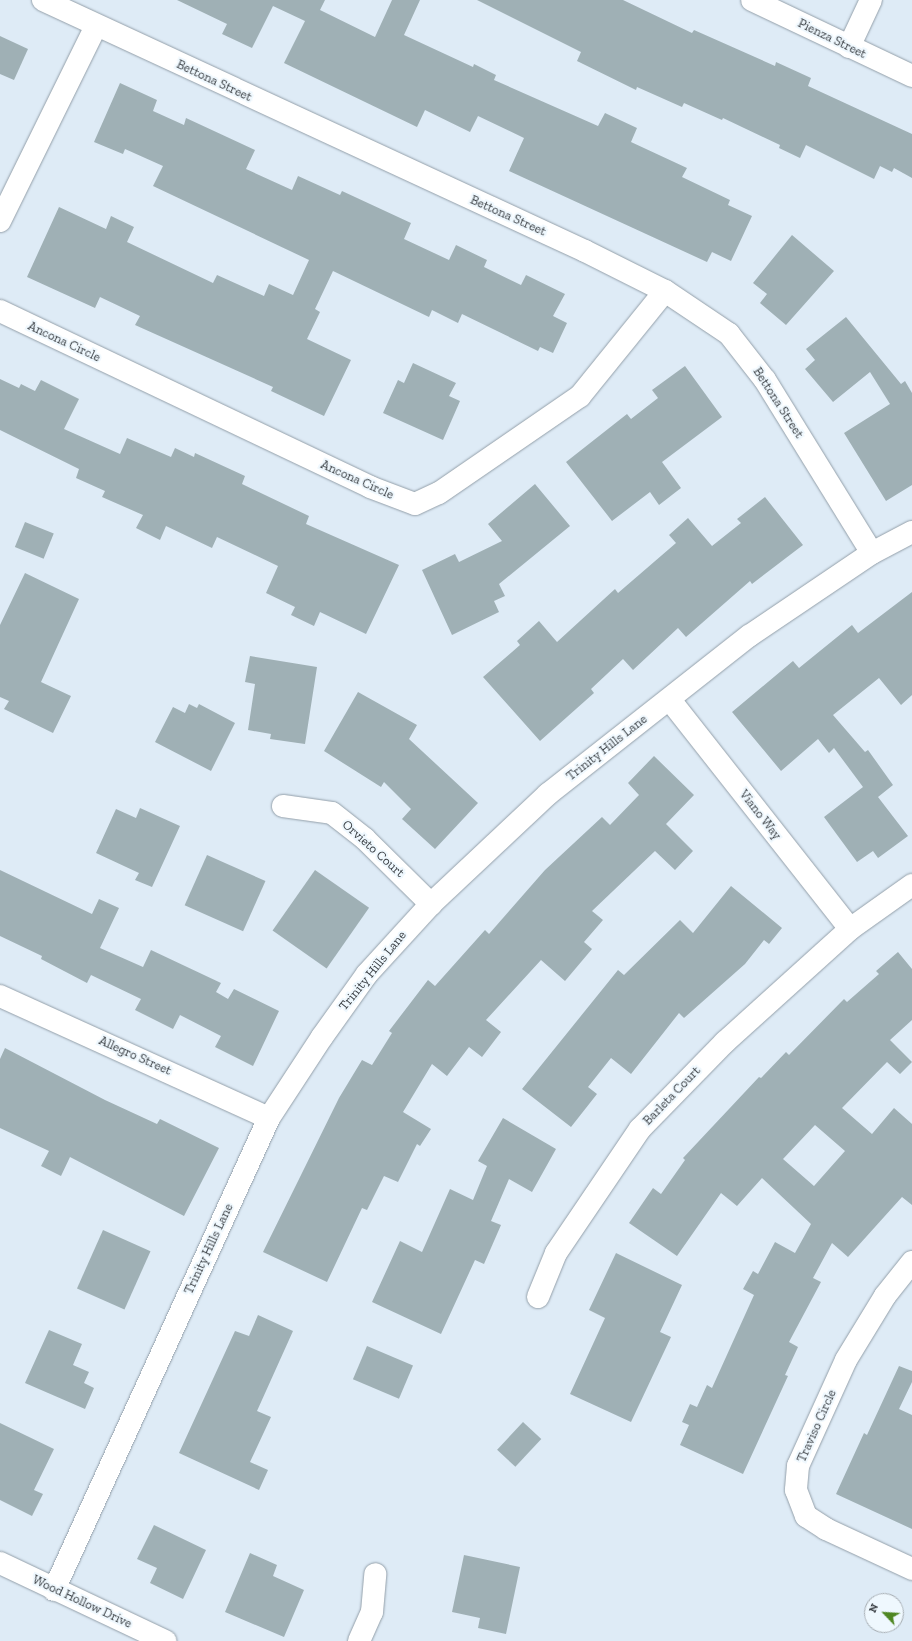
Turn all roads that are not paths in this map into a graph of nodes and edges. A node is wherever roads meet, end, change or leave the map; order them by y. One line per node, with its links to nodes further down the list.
1 (43, 0): 4 (street, Bettona Street)
2 (752, 0): 5 (street, Pienza Street)
3 (871, 0): 5 (street)
4 (96, 26): 7 (street); 8 (street, Bettona Street)
5 (848, 47): 6 (street, Pienza Street)
6 (912, 76)
7 (0, 220)
8 (665, 291): 9 (street, Ancona Circle); 11 (street, Bettona Street)
9 (0, 311)
10 (912, 532): 11 (street, Trinity Hills Lane)
11 (872, 553): 12 (street, Trinity Hills Lane)
12 (670, 700): 15 (street, Trinity Hills Lane); 16 (street, Viano Way)
13 (283, 806): 15 (street, Orvieto Court)
14 (912, 885): 16 (street, Barleta Court)
15 (431, 904): 18 (street, Trinity Hills Lane)
16 (850, 929): 20 (street, Barleta Court)
17 (0, 996): 18 (street, Allegro Street)
18 (269, 1118): 24 (street, Trinity Hills Lane)
19 (912, 1262): 22 (street, Traviso Circle)
20 (538, 1297)
21 (0, 1563): 24 (street, Wood Hollow Drive)
22 (912, 1569)
23 (375, 1574): 26 (street)
24 (54, 1590): 25 (street, Wood Hollow Drive)
25 (165, 1641)
26 (359, 1641)

